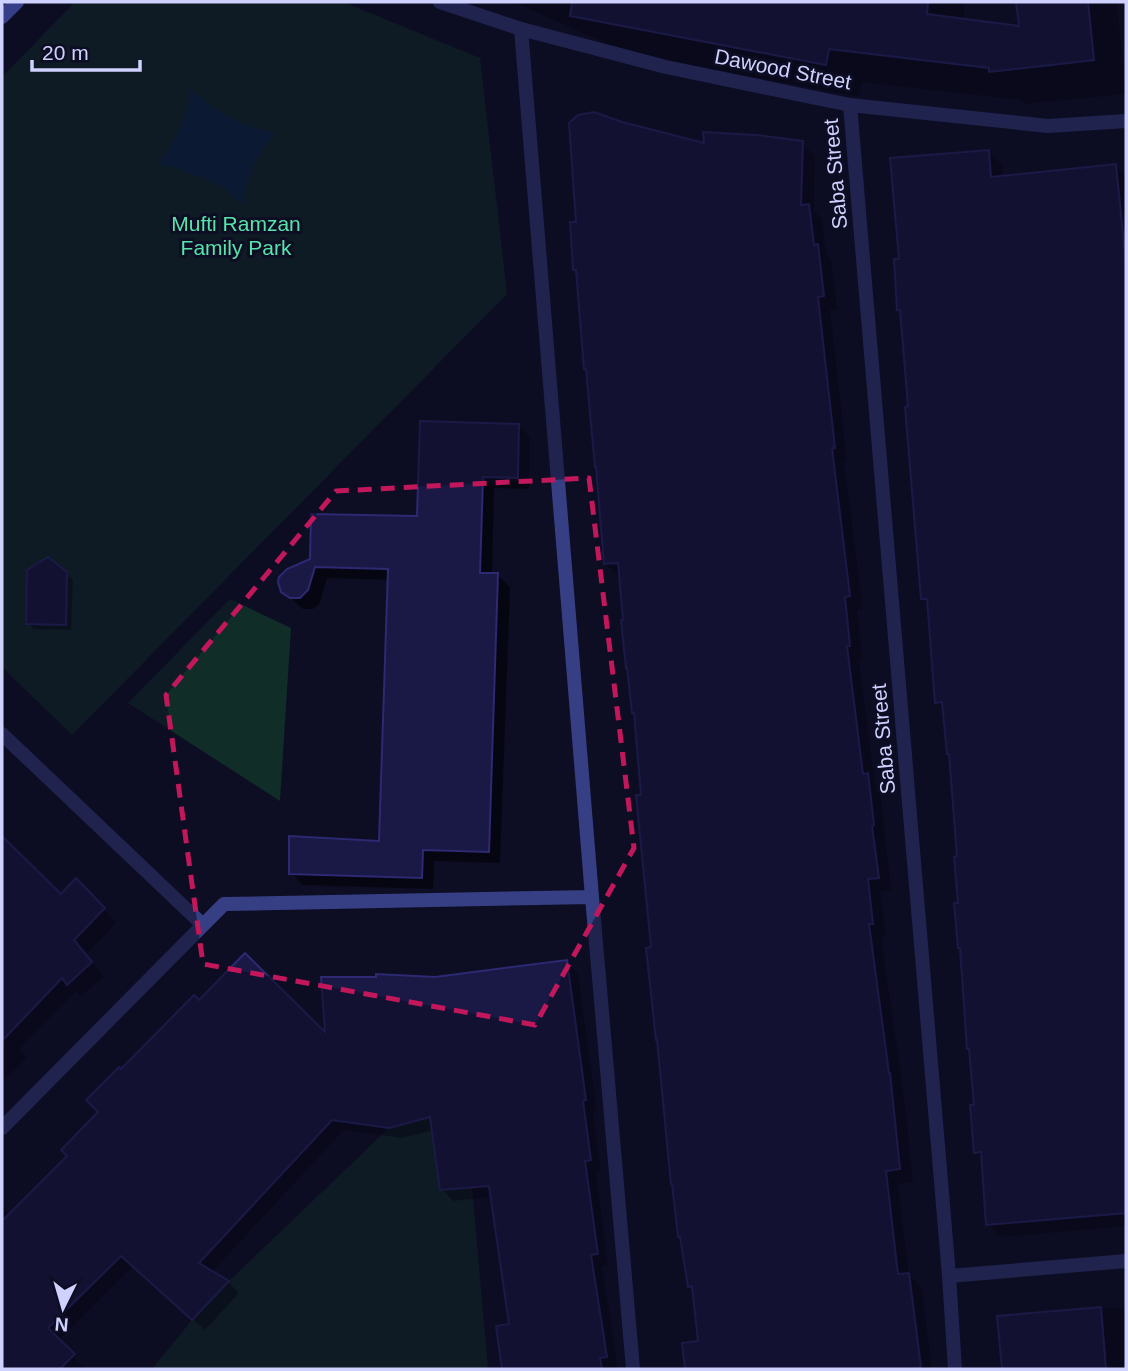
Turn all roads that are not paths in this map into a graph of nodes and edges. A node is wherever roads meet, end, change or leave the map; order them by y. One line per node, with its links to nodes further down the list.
1 (17, 2): 3 (street)
2 (440, 2): 4 (street, Dawood Street)
3 (2, 17)
4 (521, 29): 5 (street, Dawood Street); 8 (street)
5 (850, 105): 6 (street, Dawood Street); 12 (street, Saba Street)
6 (1126, 121)
7 (2, 734): 9 (street)
8 (592, 897): 9 (street); 13 (street)
9 (203, 925): 10 (street)
10 (2, 1128)
11 (1126, 1261): 12 (street)
12 (949, 1276): 14 (street, Saba Street)
13 (633, 1369)
14 (955, 1369)

